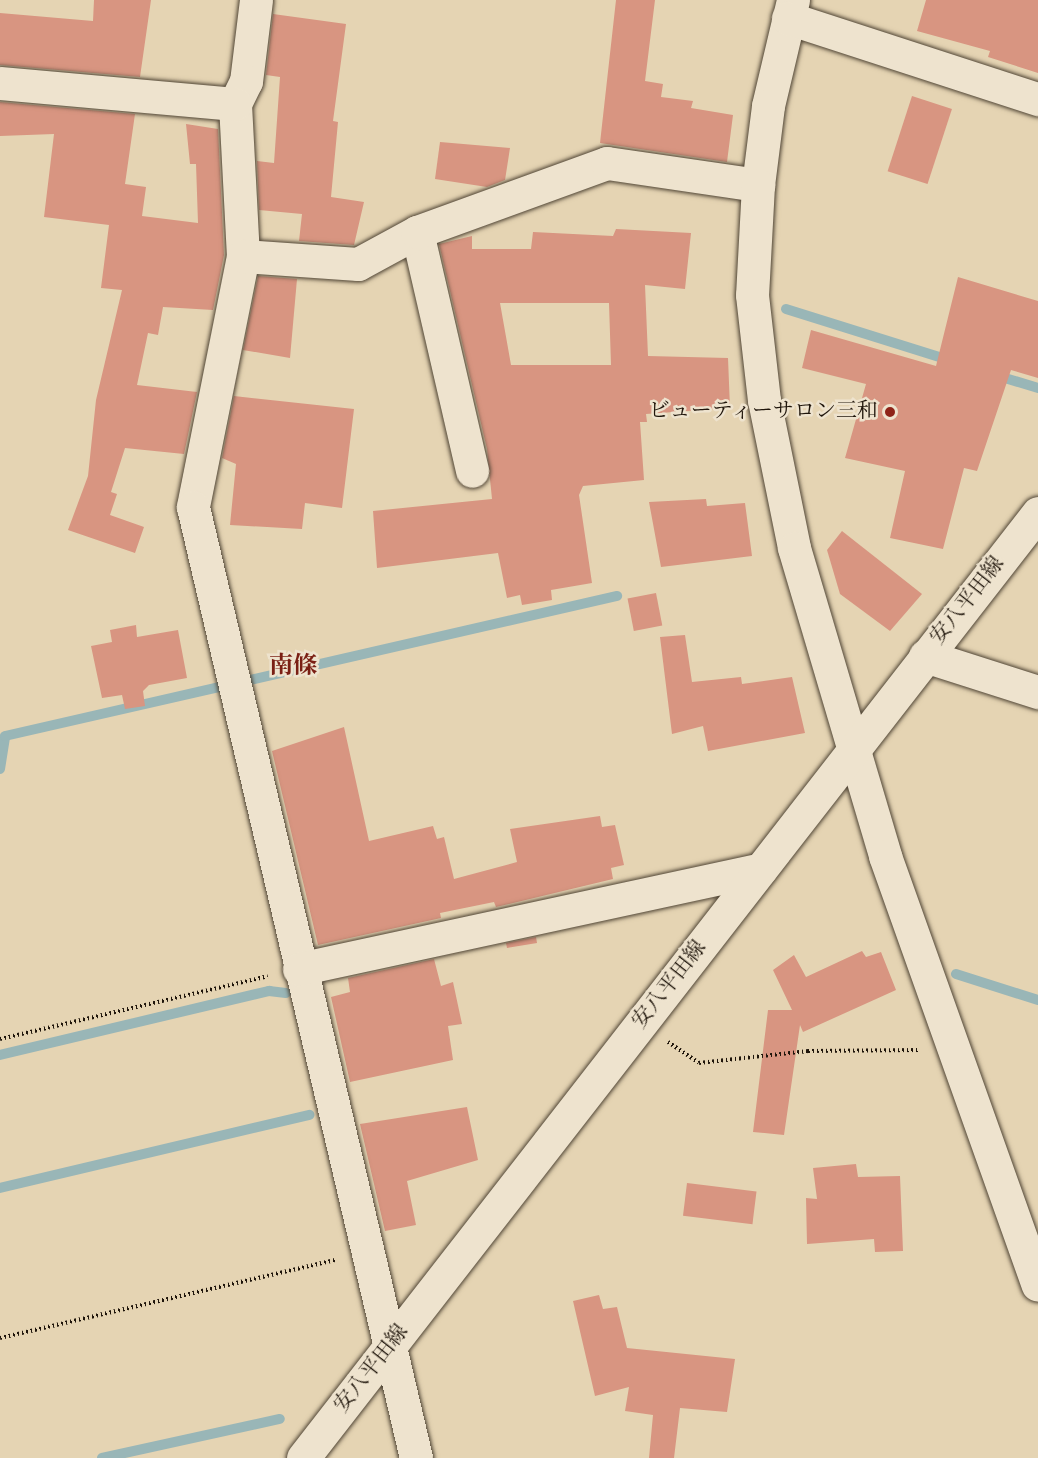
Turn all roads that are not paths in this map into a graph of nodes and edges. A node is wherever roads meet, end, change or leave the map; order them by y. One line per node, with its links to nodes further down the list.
1 (256, 0): 5 (street)
2 (788, 6): 4 (street); 6 (street)
3 (0, 83): 5 (street)
4 (1038, 99)
5 (235, 104): 8 (street)
6 (758, 185): 7 (street); 13 (street)
7 (417, 232): 8 (street); 9 (street)
8 (243, 256): 15 (street)
9 (472, 471)
10 (1038, 513): 11 (street, 安八平田線)
11 (925, 656): 12 (street); 13 (street, 安八平田線)
12 (1038, 692)
13 (855, 751): 14 (street, 安八平田線); 16 (street)
14 (760, 869): 15 (street); 17 (street, 安八平田線)
15 (299, 969): 17 (street)
16 (1038, 1285)
17 (390, 1346): 18 (street, 安八平田線); 19 (street)
18 (303, 1458)
19 (416, 1458)

